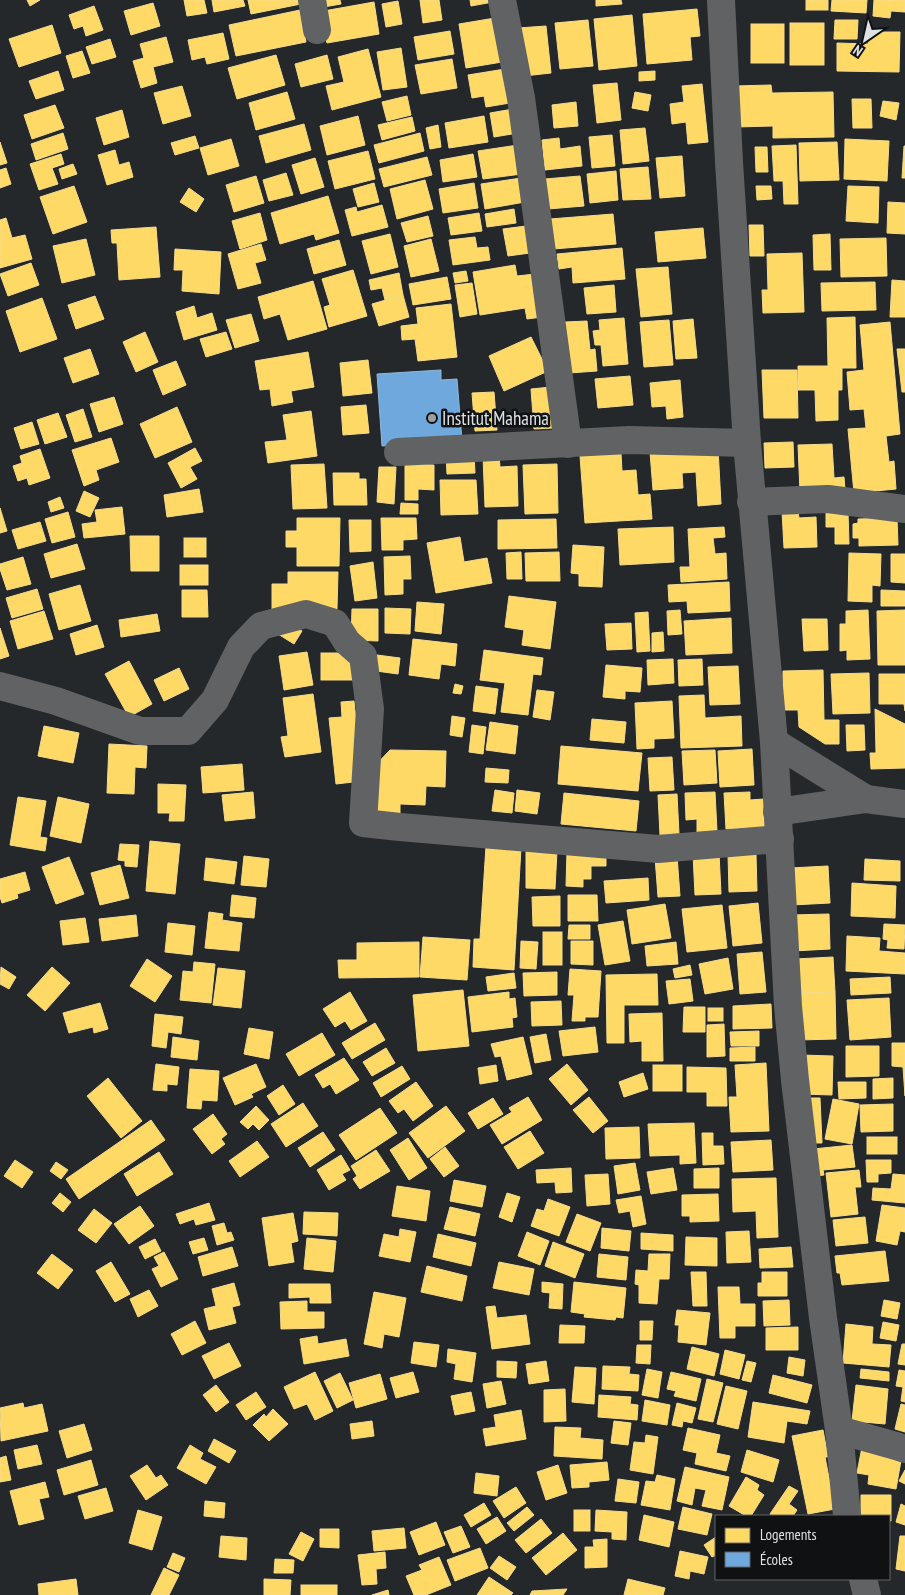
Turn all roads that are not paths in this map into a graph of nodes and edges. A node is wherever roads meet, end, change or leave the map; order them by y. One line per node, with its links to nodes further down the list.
1 (312, 0): 4 (street)
2 (502, 0): 6 (street)
3 (721, 0): 5 (street)
4 (317, 30)
5 (747, 443): 6 (street); 8 (street)
6 (568, 444): 7 (street)
7 (398, 452)
8 (752, 502): 9 (street); 11 (street)
9 (905, 509)
10 (0, 686): 15 (street)
11 (774, 742): 12 (street); 14 (street)
12 (866, 799): 13 (street); 14 (street)
13 (905, 804)
14 (777, 812): 15 (street)
15 (780, 839): 16 (street)
16 (839, 1430): 17 (street); 18 (street)
17 (905, 1449)
18 (848, 1515)
19 (863, 1580): 20 (street)
20 (867, 1595)

